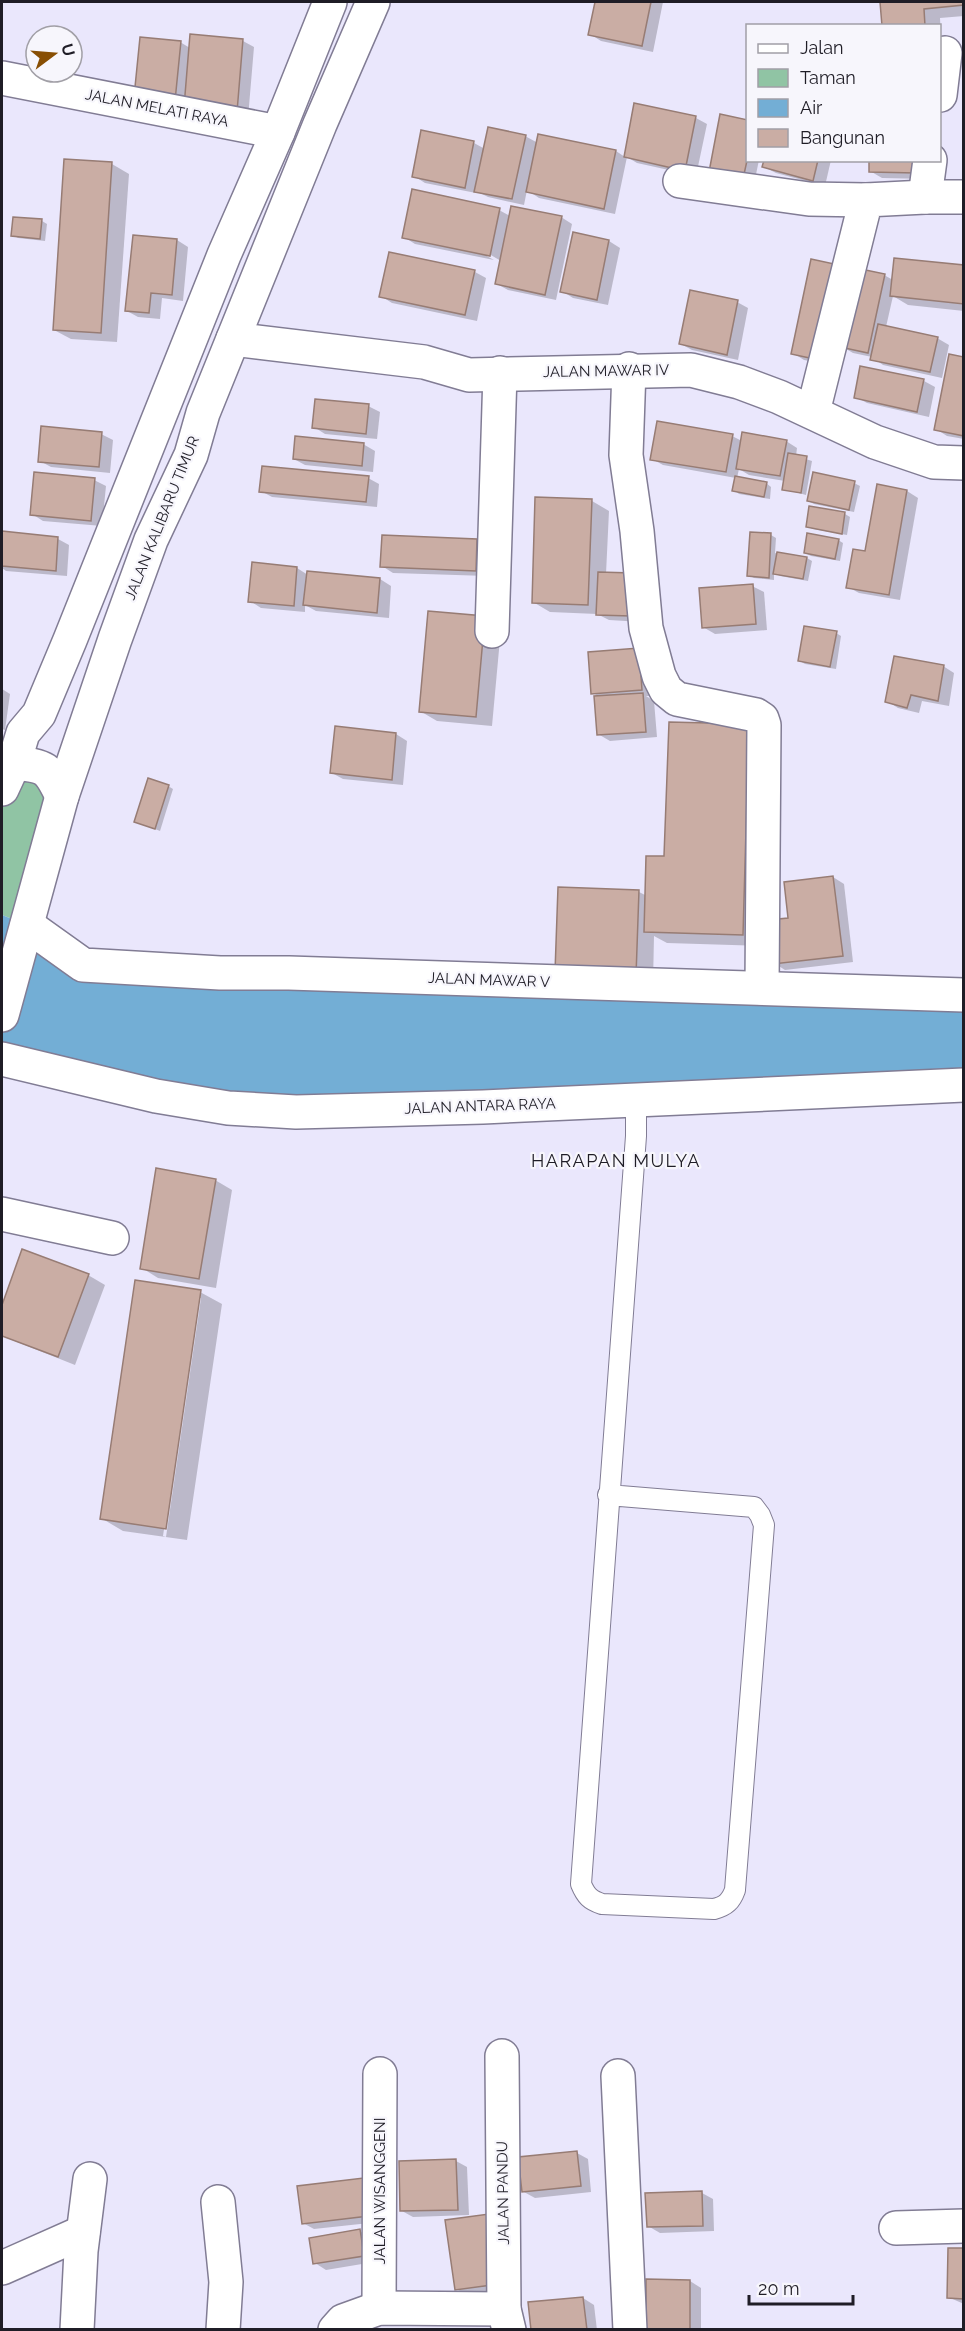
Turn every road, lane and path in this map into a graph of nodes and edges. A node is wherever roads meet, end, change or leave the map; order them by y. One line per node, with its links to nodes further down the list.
1 (330, 2): 6 (street)
2 (374, 2): 12 (street, JALAN KALIBARU TIMUR)
3 (945, 53): 5 (street)
4 (2, 78): 6 (street, JALAN MELATI RAYA)
5 (941, 81)
6 (278, 132): 18 (street)
7 (930, 162): 9 (street)
8 (680, 181): 11 (street)
9 (925, 197): 10 (street); 11 (street)
10 (963, 197)
11 (866, 201): 15 (street)
12 (233, 339): 14 (street, JALAN MAWAR IV); 19 (street, JALAN KALIBARU TIMUR)
13 (629, 369): 14 (street, JALAN MAWAR IV); 15 (street, JALAN MAWAR IV); 23 (street)
14 (500, 373): 17 (street)
15 (813, 412): 16 (street, JALAN MAWAR IV)
16 (963, 463)
17 (492, 631)
18 (70, 640): 19 (street); 20 (street)
19 (105, 671): 21 (street, JALAN KALIBARU TIMUR)
20 (8, 776): 21 (street)
21 (63, 796): 22 (street, JALAN KALIBARU TIMUR)
22 (27, 925): 23 (street, JALAN MAWAR V); 25 (street, JALAN KALIBARU TIMUR)
23 (762, 988): 24 (street, JALAN MAWAR V)
24 (963, 995)
25 (2, 1015)
26 (2, 1059): 28 (street, JALAN ANTARA RAYA)
27 (963, 1086): 28 (street, JALAN ANTARA RAYA)
28 (636, 1100): 31 (lane)
29 (2, 1214): 30 (street)
30 (111, 1238)
31 (608, 1495): 31 (lane)
32 (502, 2056): 42 (street, JALAN PANDU)
33 (380, 2074): 41 (street, JALAN WISANGGENI)
34 (618, 2076): 46 (street)
35 (90, 2179): 39 (street)
36 (218, 2202): 44 (street)
37 (963, 2226): 38 (street)
38 (896, 2229)
39 (83, 2232): 40 (street); 43 (street)
40 (2, 2268)
41 (379, 2308): 42 (street); 45 (street)
42 (507, 2319)
43 (77, 2330)
44 (223, 2330)
45 (335, 2330)
46 (630, 2330)

